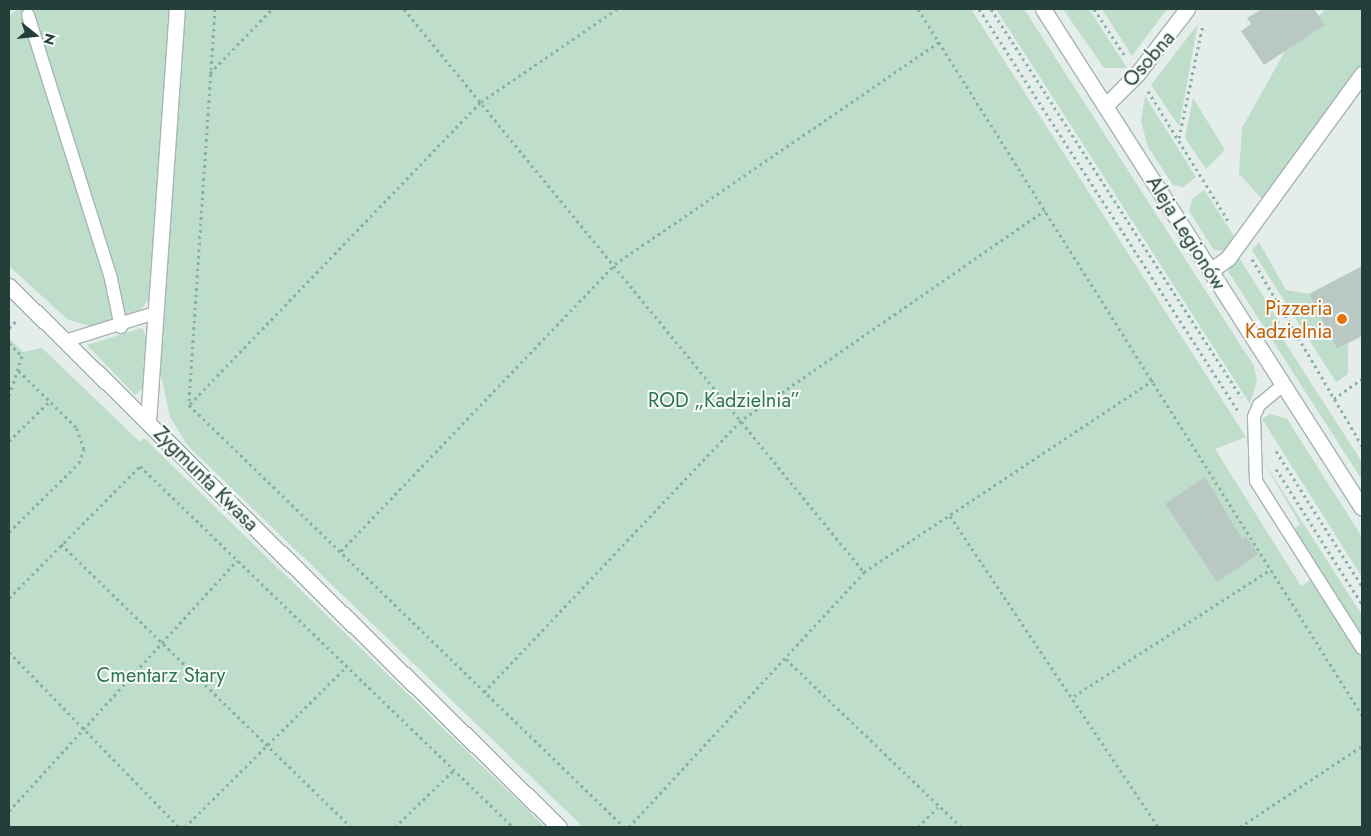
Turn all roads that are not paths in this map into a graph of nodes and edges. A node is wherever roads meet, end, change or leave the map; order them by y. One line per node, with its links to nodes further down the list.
1 (177, 9): 9 (street, Zygmunta Kwasa)
2 (1043, 9): 6 (street, Aleja Legionów)
3 (1188, 9): 6 (street, Osobna)
4 (28, 16): 10 (lane)
5 (1362, 74): 7 (street)
6 (1105, 106): 7 (street, Aleja Legionów)
7 (1210, 271): 12 (street, Aleja Legionów)
8 (9, 286): 11 (street)
9 (155, 314): 10 (lane); 13 (street, Zygmunta Kwasa)
10 (121, 327): 11 (lane)
11 (65, 341): 13 (street)
12 (1283, 385): 14 (street, Aleja Legionów); 15 (lane)
13 (148, 422): 16 (street, Zygmunta Kwasa)
14 (1362, 508)
15 (1362, 648)
16 (559, 827)

